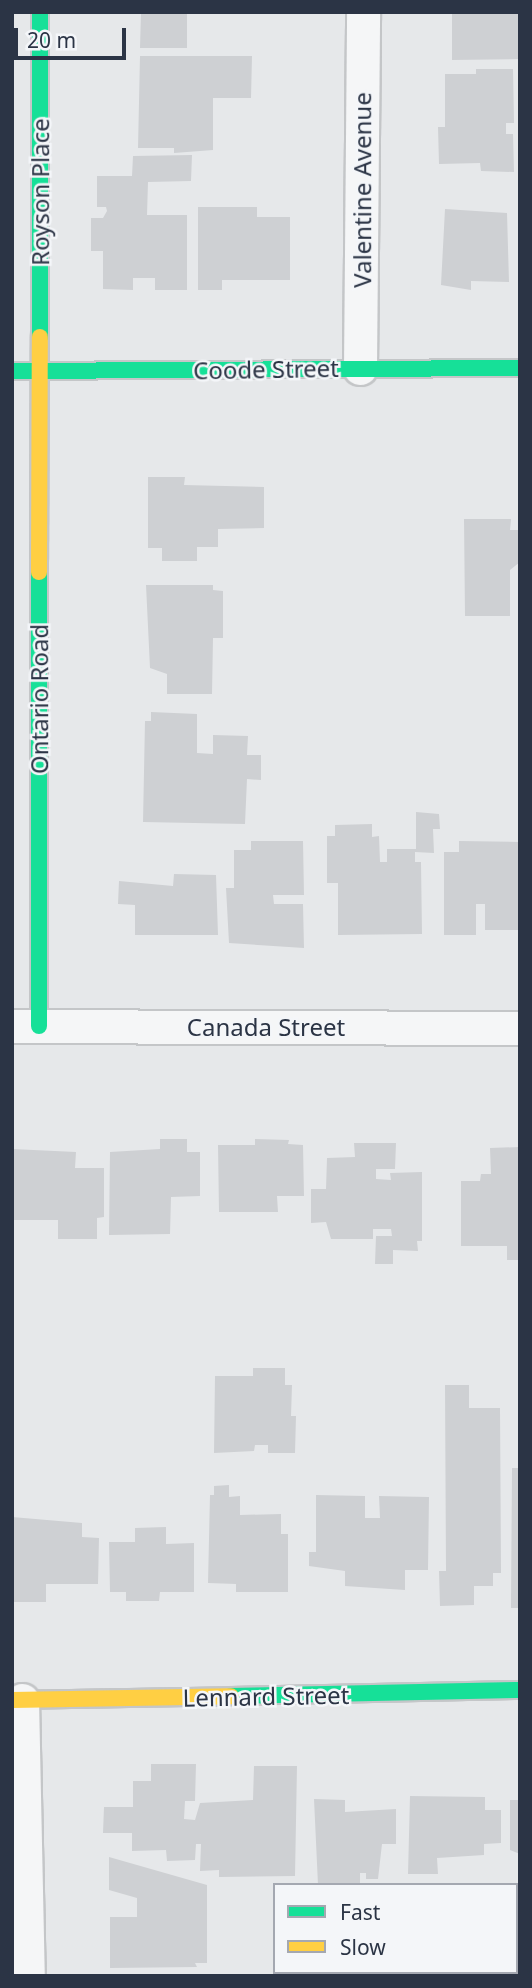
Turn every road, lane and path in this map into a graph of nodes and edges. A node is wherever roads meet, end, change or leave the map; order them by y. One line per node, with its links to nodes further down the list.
1 (40, 12): 6 (street, Royson Place)
2 (363, 12): 3 (street, Valentine Avenue)
3 (360, 368): 4 (street, Coode Street); 6 (street, Coode Street)
4 (520, 368)
5 (12, 371): 6 (street, Coode Street)
6 (40, 372): 7 (street, Ontario Road)
7 (26, 1026): 8 (street, Canada Street)
8 (520, 1028)
9 (520, 1690): 10 (street, Lennard Street)
10 (17, 1700): 11 (street)
11 (27, 1976)

